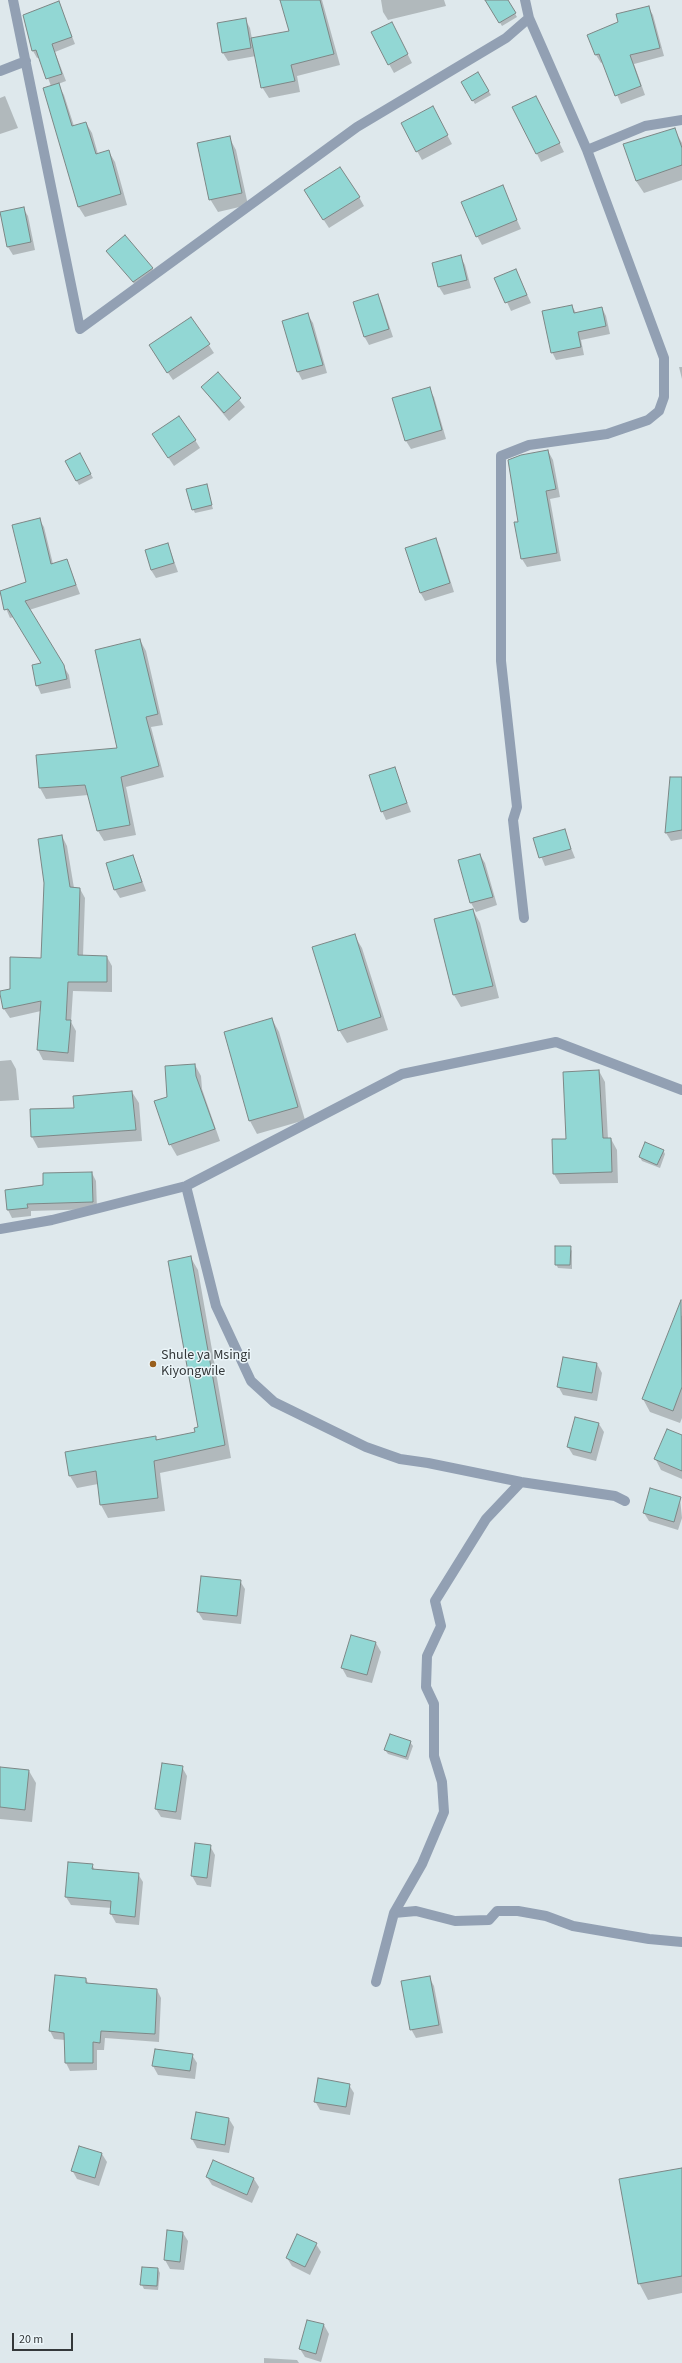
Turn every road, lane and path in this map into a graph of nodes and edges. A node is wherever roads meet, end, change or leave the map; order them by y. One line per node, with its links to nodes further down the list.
1 (13, 0): 4 (street)
2 (525, 0): 3 (street)
3 (529, 18): 4 (street); 7 (street)
4 (26, 61): 5 (street)
5 (0, 71)
6 (682, 120): 7 (street)
7 (587, 150): 8 (street)
8 (524, 918)
9 (682, 1090): 10 (street)
10 (186, 1186): 11 (street); 12 (street)
11 (0, 1229)
12 (521, 1482): 13 (street); 14 (street)
13 (625, 1501)
14 (394, 1913): 15 (street); 16 (street)
15 (682, 1942)
16 (376, 1982)

